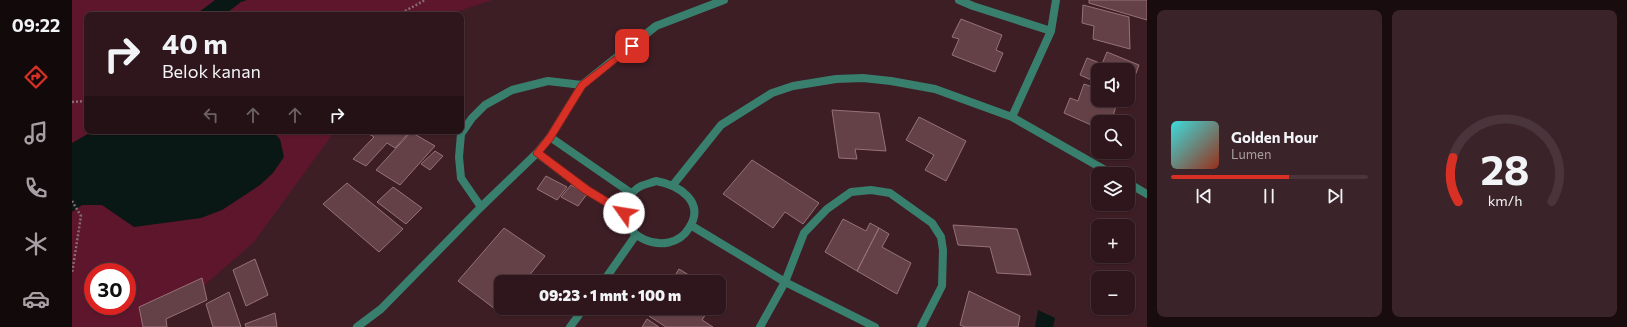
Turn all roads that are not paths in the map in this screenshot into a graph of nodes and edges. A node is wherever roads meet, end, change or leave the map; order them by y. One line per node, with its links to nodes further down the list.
1 (724, 0): 5 (street)
2 (959, 0): 4 (street)
3 (1056, 0): 4 (street)
4 (1051, 31): 6 (street)
5 (582, 86): 7 (street); 9 (street)
6 (1012, 116): 11 (street); 12 (street)
7 (464, 130)
8 (461, 134): 16 (street)
9 (550, 138): 10 (street); 14 (street)
10 (537, 153): 16 (street); 17 (street)
11 (1100, 167)
12 (673, 185): 14 (street); 18 (street)
13 (1135, 187): 15 (street)
14 (631, 193): 17 (street)
15 (1147, 194)
16 (481, 207): 23 (street)
17 (624, 213): 19 (street)
18 (692, 226): 19 (street); 21 (street)
19 (636, 235): 20 (street)
20 (608, 275)
21 (785, 282): 25 (street); 26 (street); 27 (street)
22 (579, 315): 24 (street)
23 (357, 327)
24 (570, 327)
25 (760, 327)
26 (875, 327)
27 (921, 327)

